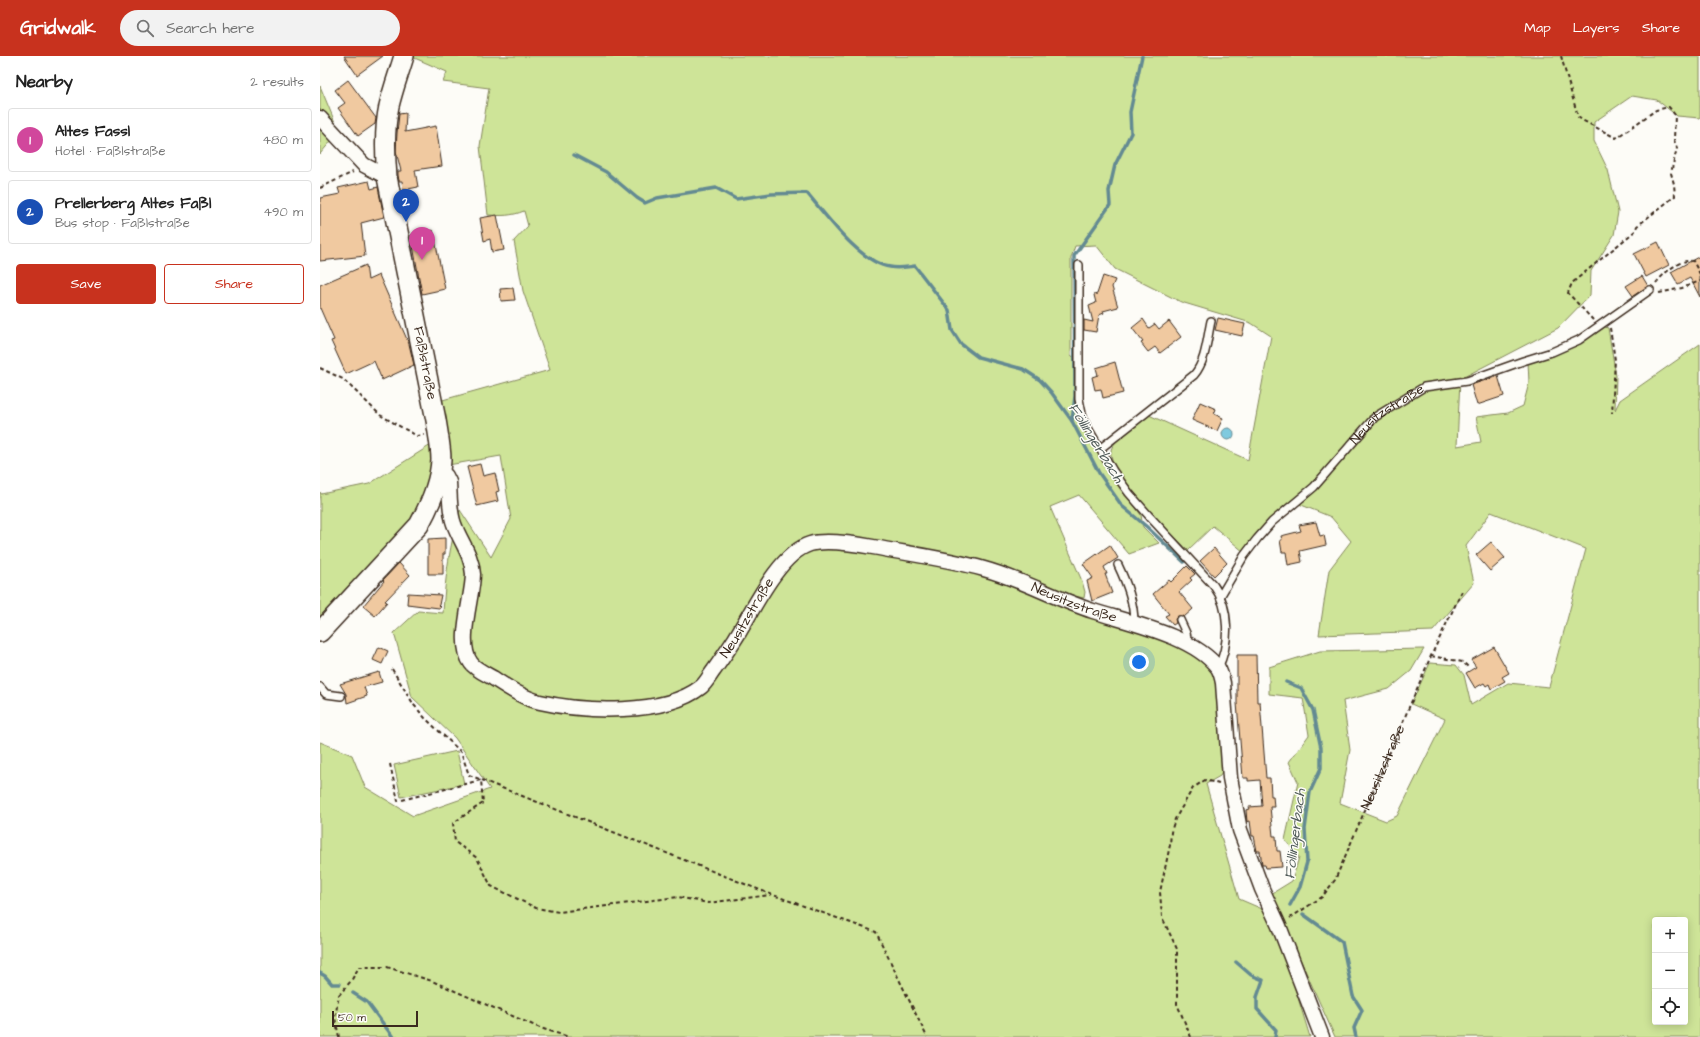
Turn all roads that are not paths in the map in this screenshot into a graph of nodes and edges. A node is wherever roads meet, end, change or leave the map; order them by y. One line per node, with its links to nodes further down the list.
1 (404, 56): 3 (street, Faßlstraße)
2 (320, 118): 3 (street)
3 (387, 177): 8 (street, Faßlstraße)
4 (1079, 265): 7 (lane)
5 (1650, 290): 10 (lane, Neusitzstraße)
6 (1211, 321): 7 (lane)
7 (1101, 448): 10 (lane)
8 (440, 470): 12 (street, Neusitzstraße); 13 (street, Faßlstraße)
9 (1118, 565): 12 (lane)
10 (1220, 595): 15 (lane)
11 (1180, 620): 14 (lane)
12 (1134, 623): 14 (street, Neusitzstraße)
13 (320, 632)
14 (1188, 644): 15 (street, Neusitzstraße)
15 (1218, 668): 18 (street)
16 (320, 687): 17 (lane)
17 (341, 696)
18 (1322, 1037)

